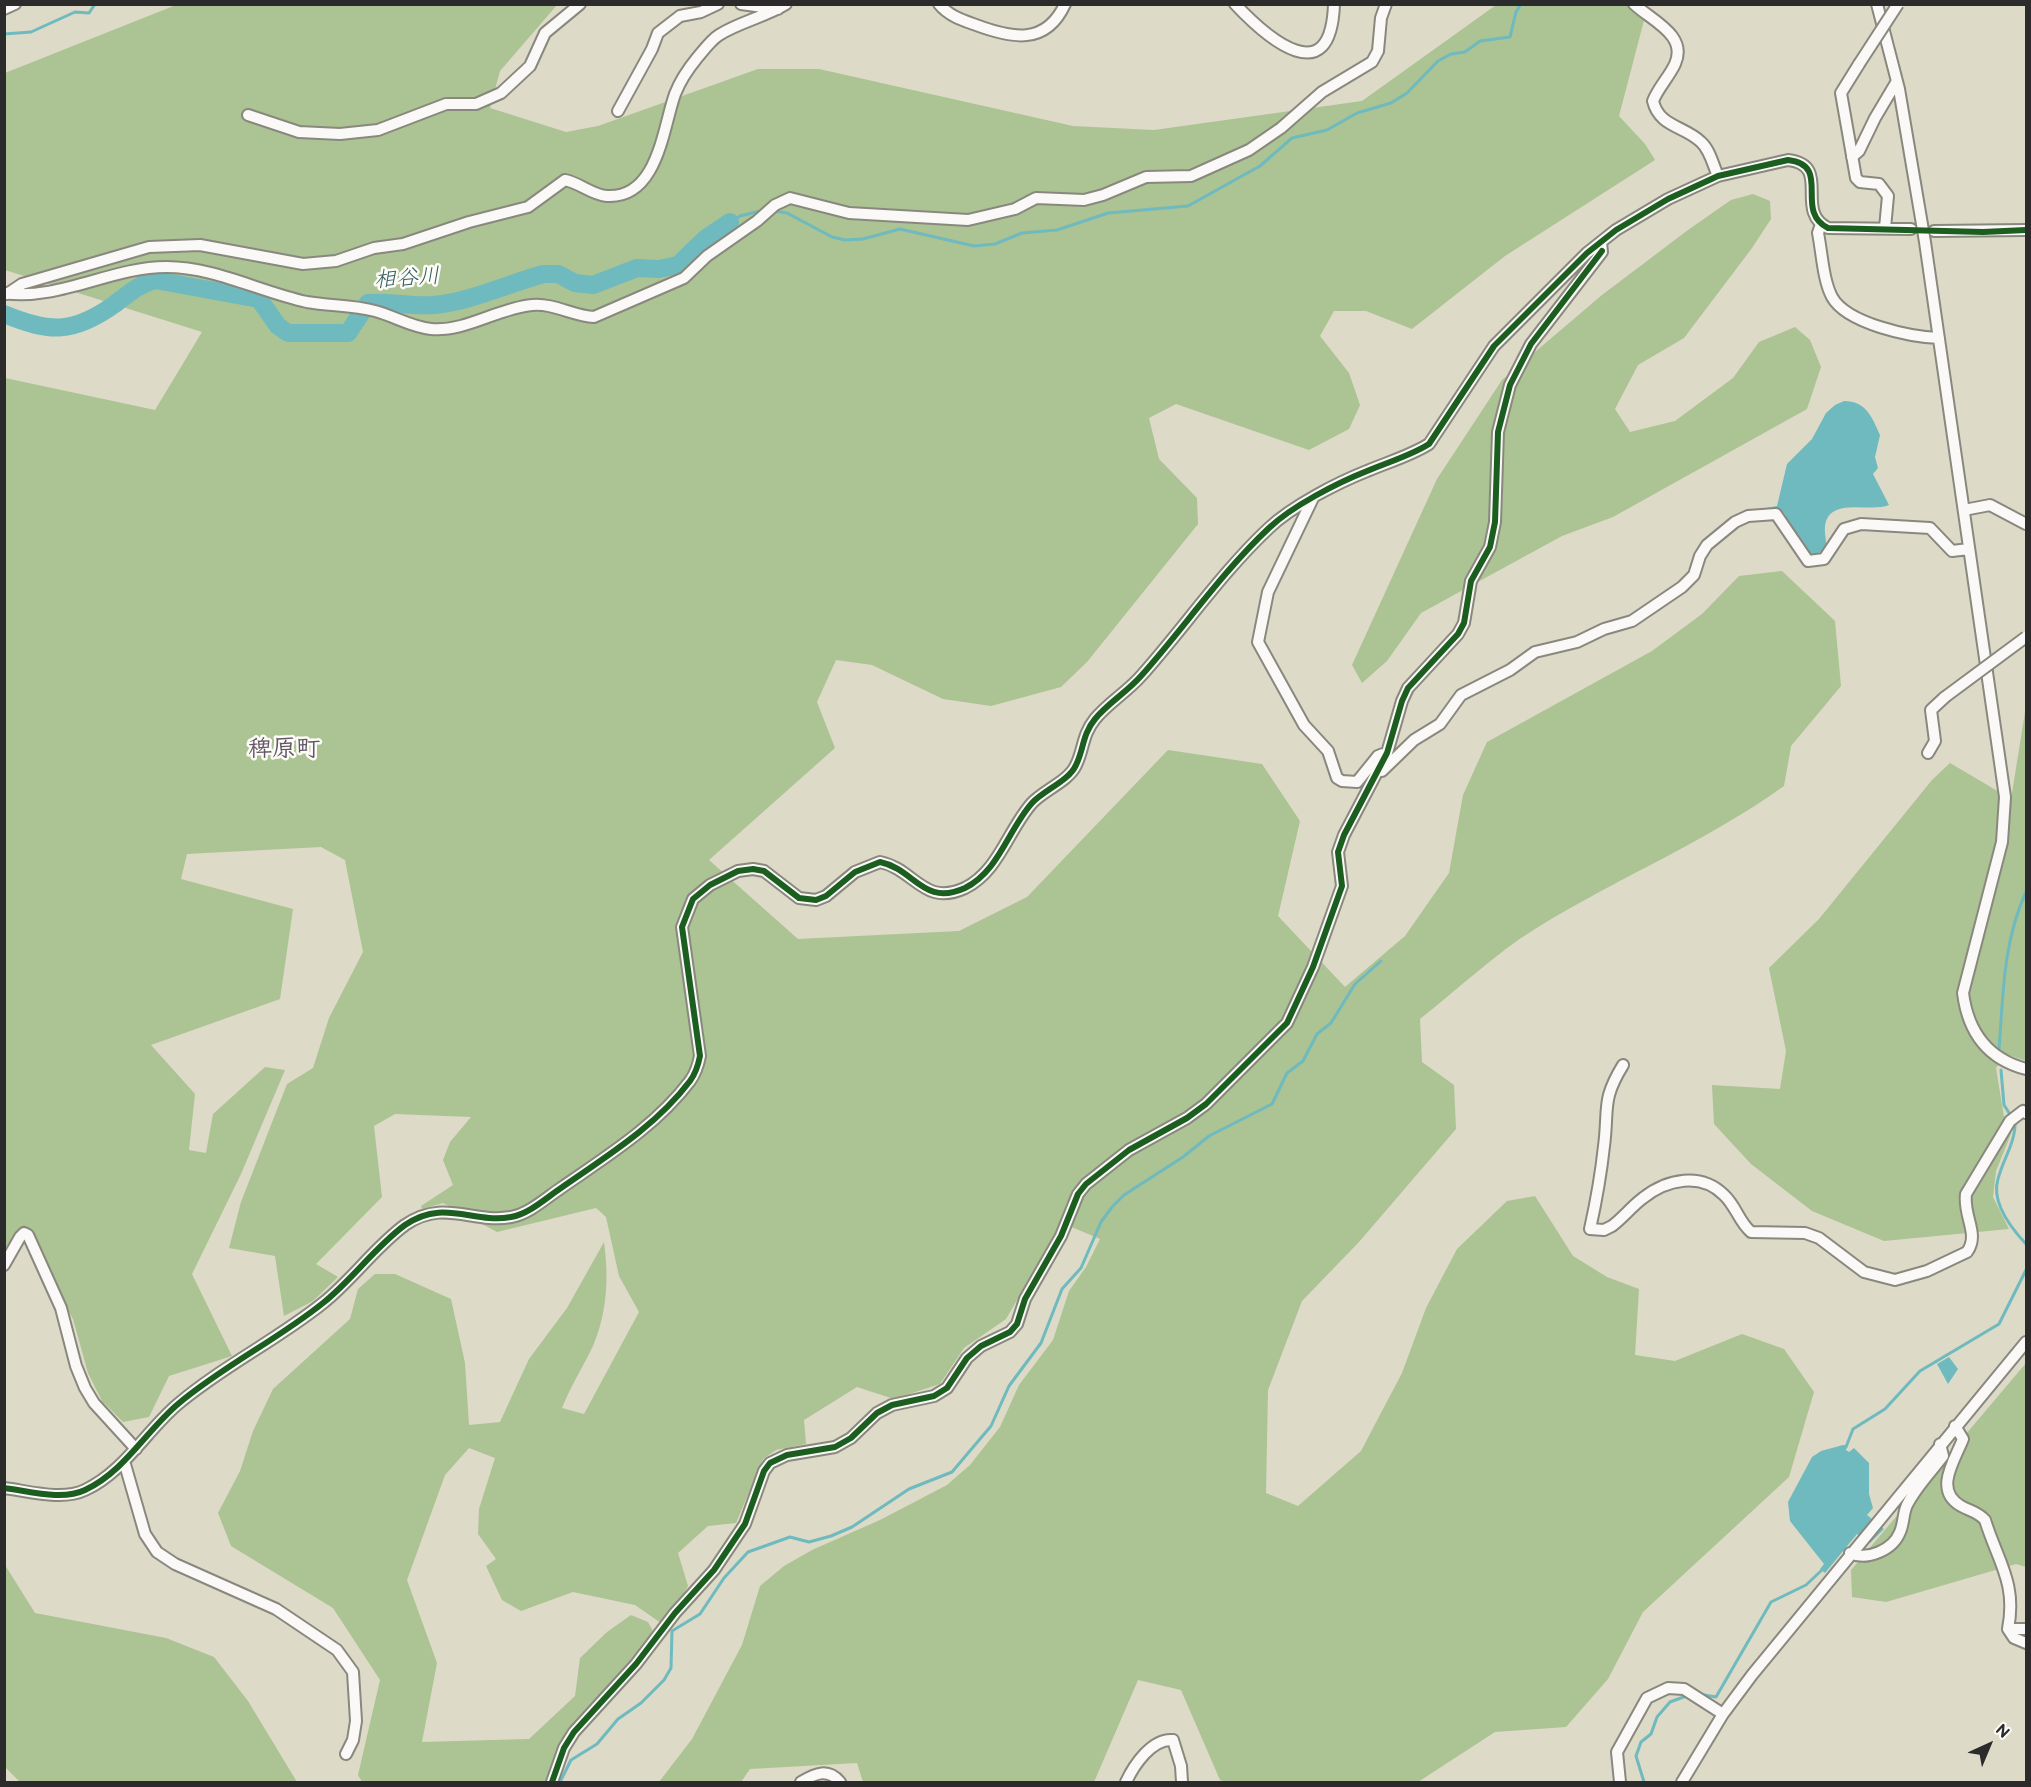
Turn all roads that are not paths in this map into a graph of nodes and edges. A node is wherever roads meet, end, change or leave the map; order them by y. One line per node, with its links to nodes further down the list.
1 (15, 4): 14 (street)
2 (580, 4): 17 (street)
3 (718, 4): 16 (street)
4 (741, 4): 13 (street)
5 (939, 4): 6 (street)
6 (1065, 4)
7 (1234, 4): 8 (street)
8 (1334, 4)
9 (1386, 4): 26 (street)
10 (1634, 4): 19 (street)
11 (1877, 4): 15 (street)
12 (1898, 4): 18 (street, bridge)
13 (782, 7): 26 (street)
14 (4, 9)
15 (1897, 81): 18 (street); 27 (street)
16 (618, 111)
17 (248, 115)
18 (1852, 157): 21 (street)
19 (1718, 176): 20 (street); 25 (street)
20 (1821, 224): 21 (street); 27 (street)
21 (1885, 228): 22 (street)
22 (1911, 229)
23 (2026, 230): 24 (street)
24 (1934, 231)
25 (1601, 242): 28 (street); 33 (street)
26 (6, 293)
27 (1939, 338): 29 (street)
28 (1313, 498): 33 (street); 43 (street)
29 (1964, 510): 30 (street); 31 (street)
30 (2026, 524)
31 (1969, 549): 35 (street); 37 (street)
32 (2026, 637): 34 (street, bridge)
33 (1387, 753): 35 (street)
34 (1928, 753)
35 (1375, 777): 52 (street)
36 (1623, 1065): 38 (street)
37 (2026, 1069)
38 (2017, 1116)
39 (4, 1265): 43 (street)
40 (2026, 1342): 41 (street)
41 (1955, 1426): 42 (street); 47 (street)
42 (1940, 1444): 46 (street); 46 (street)
43 (136, 1449): 44 (street)
44 (124, 1461): 45 (street); 51 (street)
45 (4, 1488)
46 (1850, 1553): 50 (street)
47 (2008, 1629): 48 (street); 49 (street)
48 (2026, 1629)
49 (2026, 1643)
50 (1723, 1714): 57 (street); 58 (street)
51 (346, 1754)
52 (552, 1782)
53 (801, 1782): 54 (street)
54 (840, 1782)
55 (1126, 1782): 56 (street)
56 (1182, 1782)
57 (1620, 1782)
58 (1682, 1782)

